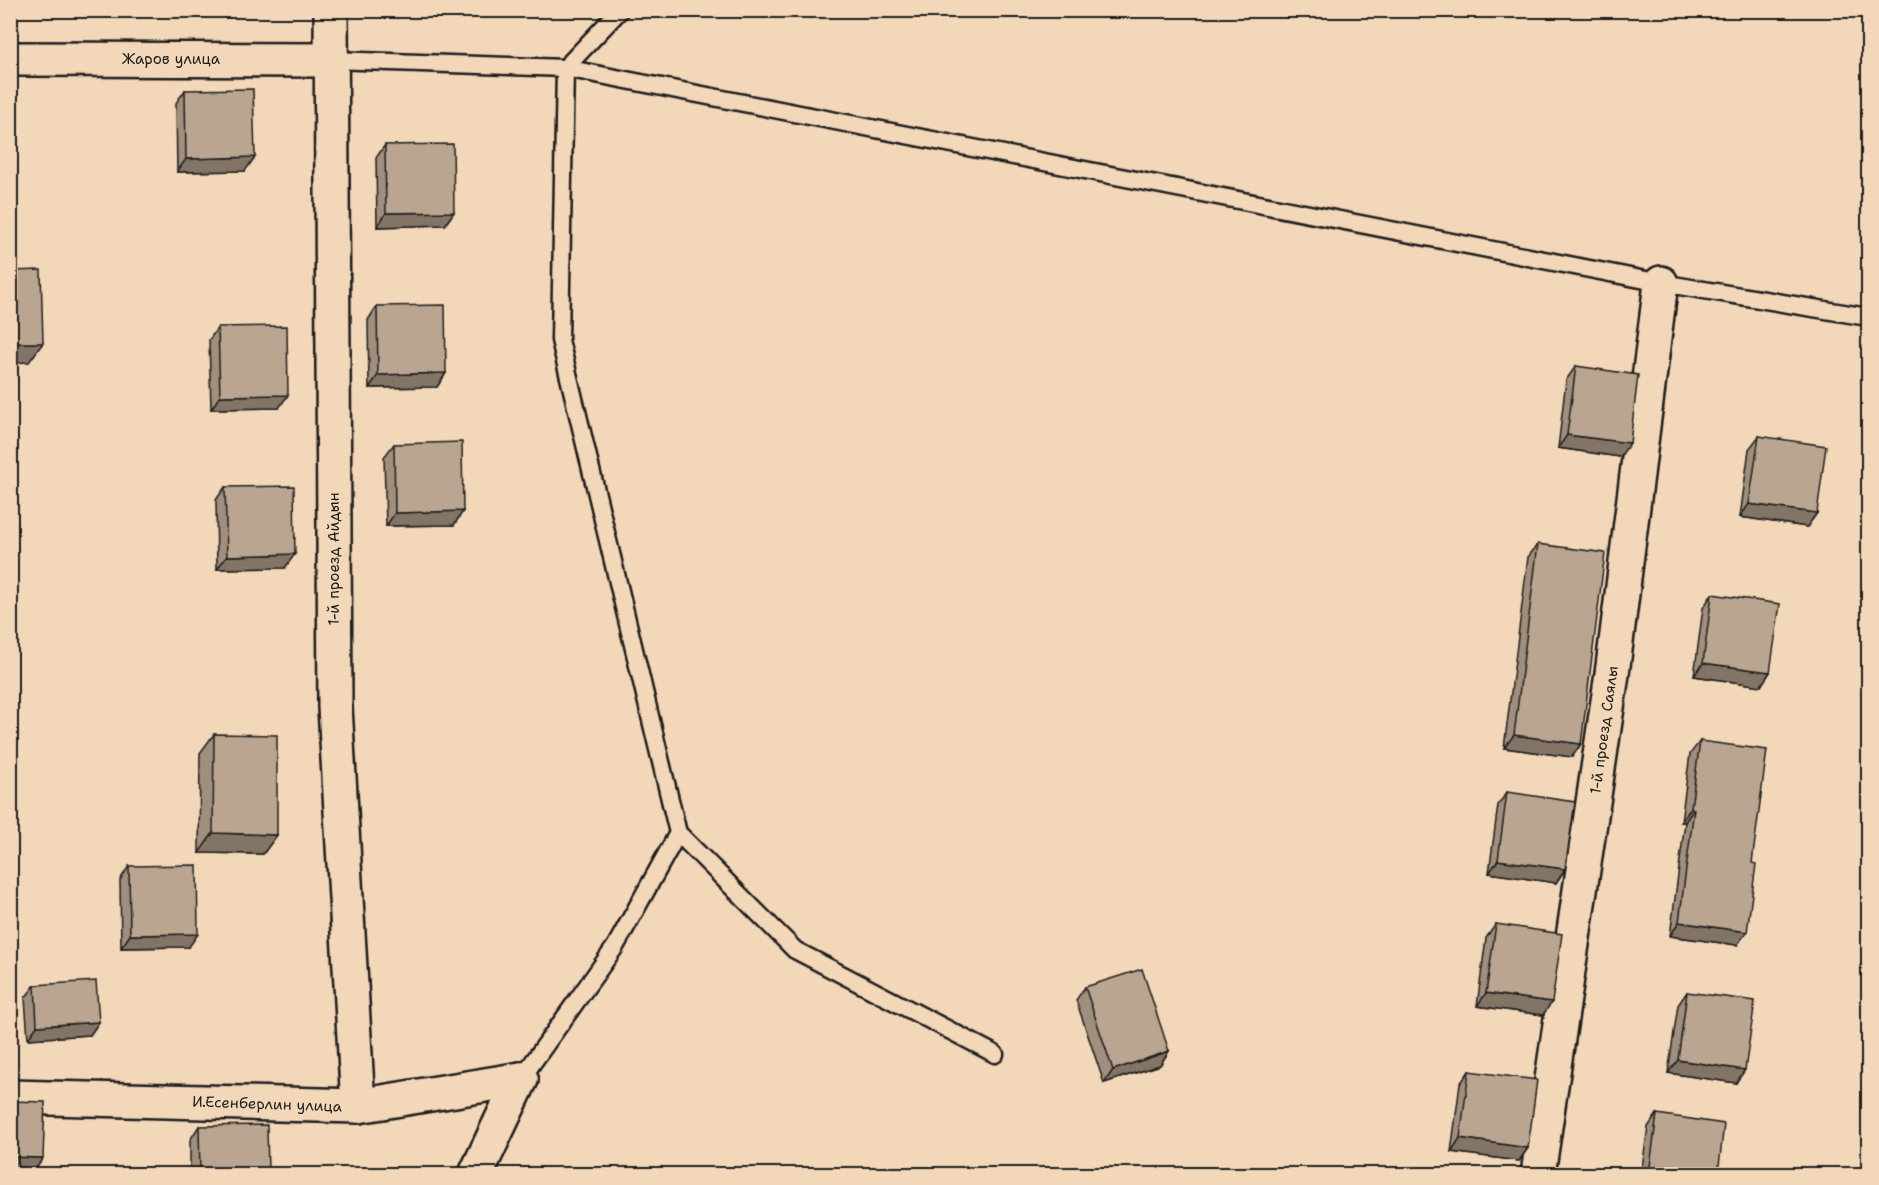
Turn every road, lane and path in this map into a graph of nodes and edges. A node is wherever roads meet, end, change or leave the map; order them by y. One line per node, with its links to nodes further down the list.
1 (331, 10): 4 (street, 1-й проезд Айдын)
2 (620, 10): 5 (lane)
3 (10, 59): 4 (street, Жаров улица)
4 (331, 60): 5 (lane); 12 (street, 1-й проезд Айдын)
5 (565, 68): 6 (lane); 8 (lane)
6 (1661, 283): 7 (lane); 14 (street, 1-й проезд Саялы)
7 (1869, 317)
8 (678, 833): 9 (lane); 10 (lane)
9 (995, 1054)
10 (521, 1079): 12 (street, И.Есенберлин улица); 13 (street)
11 (10, 1097): 12 (street, И.Есенберлин улица)
12 (358, 1106)
13 (476, 1174)
14 (1538, 1174)

